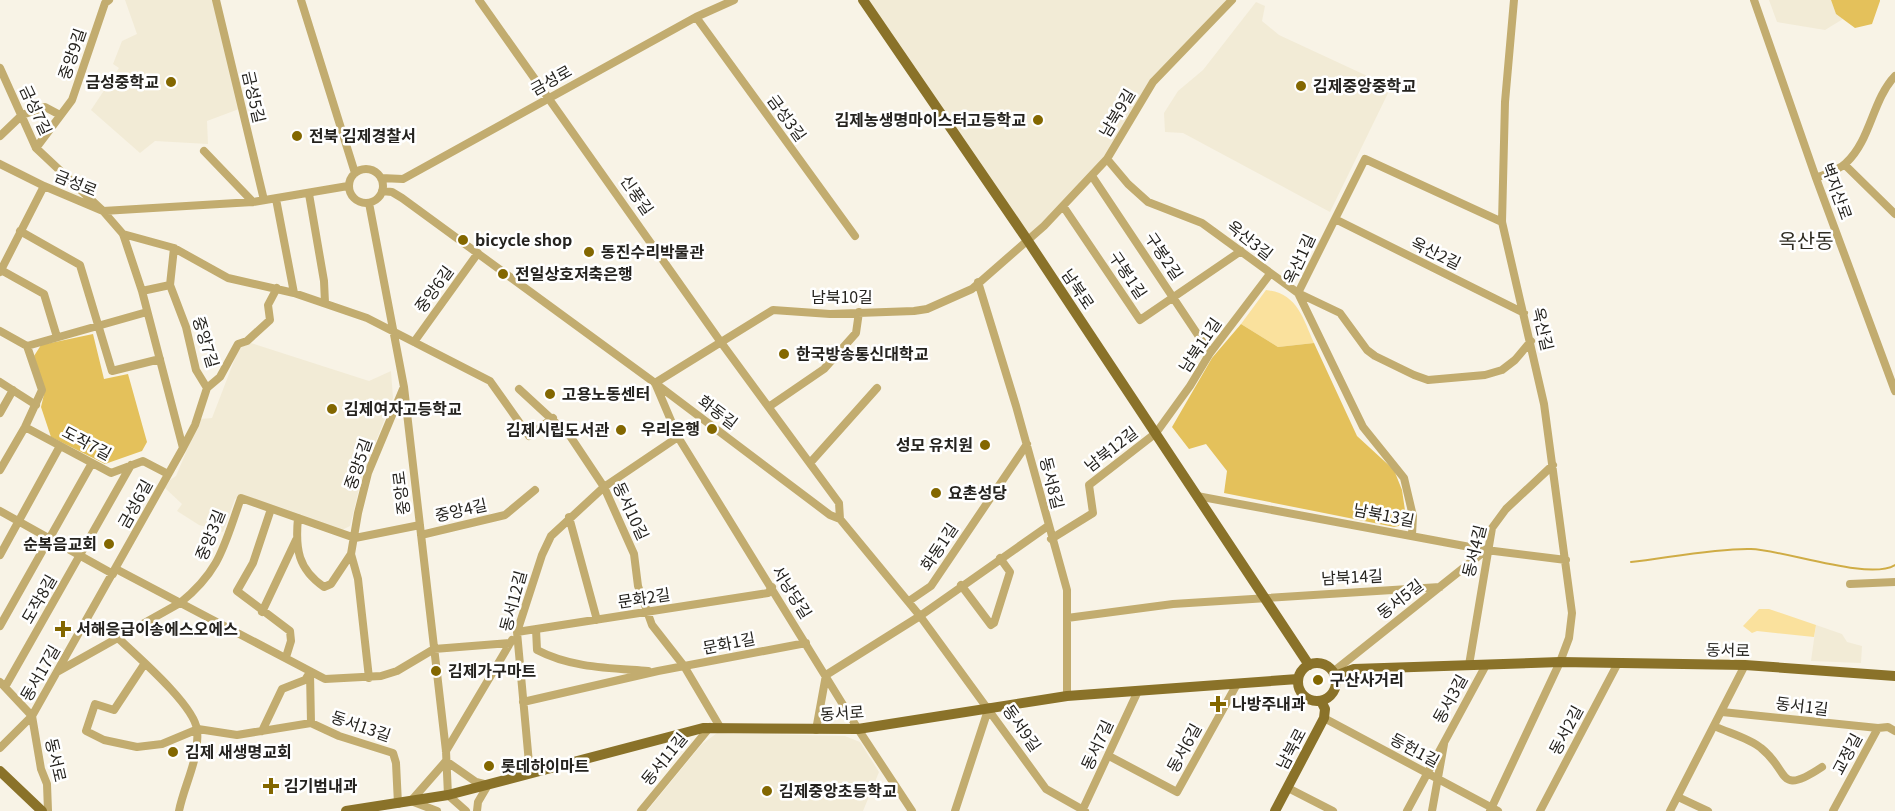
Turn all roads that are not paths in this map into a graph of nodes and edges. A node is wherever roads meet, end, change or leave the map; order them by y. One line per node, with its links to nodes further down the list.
1 (109, 0): 15 (street, 중앙9길)
2 (216, 0): 31 (street, 금성5길)
3 (301, 0): 22 (street)
4 (479, 0): 13 (street, 신풍길)
5 (734, 0): 10 (street, 금성로)
6 (863, 0): 42 (main road, 남북로)
7 (1232, 0): 19 (street, 남북9길)
8 (1514, 0): 38 (street, 옥산길)
9 (1755, 0): 25 (street, 벽지산로)
10 (696, 17): 13 (street, 금성로); 41 (street, 금성3길)
11 (0, 68): 14 (street, 금성7길)
12 (1895, 76): 21 (street)
13 (551, 98): 24 (street, 금성로); 63 (street, 신풍길)
14 (22, 115): 15 (street); 16 (street); 17 (street, 금성7길)
15 (60, 115): 17 (street, 중앙9길)
16 (0, 136)
17 (36, 148): 35 (street, 금성7길)
18 (204, 151): 32 (street)
19 (1107, 159): 23 (street, 남북9길); 44 (street, 옥산3길)
20 (0, 164): 26 (street, 금성로)
21 (1845, 165): 25 (street); 36 (street)
22 (355, 173): 24 (street); 27 (street)
23 (1092, 176): 34 (street, 남북9길); 54 (street, 구봉2길)
24 (381, 178): 28 (street)
25 (1816, 178): 76 (street, 벽지산로)
26 (44, 186): 35 (street, 금성로); 39 (street)
27 (348, 186): 29 (street, 금성로); 33 (street)
28 (382, 191): 33 (street); 45 (street, 화동길)
29 (309, 195): 30 (street, 금성로); 55 (street)
30 (276, 199): 31 (street, 금성로); 52 (street)
31 (264, 200): 32 (street, 금성로)
32 (253, 202): 35 (street, 금성로)
33 (369, 203): 61 (street, 중앙로)
34 (1063, 207): 42 (street, 남북9길); 54 (street, 구봉1길)
35 (104, 211): 40 (street)
36 (1895, 214)
37 (1335, 219): 38 (street, 옥산1길); 53 (street, 옥산1길); 58 (street, 옥산2길)
38 (1502, 222): 58 (street, 옥산길)
39 (20, 231): 46 (street); 59 (street)
40 (123, 234): 43 (street); 51 (street)
41 (855, 236)
42 (1028, 241): 48 (street, 남북10길); 82 (main road, 남북로)
43 (174, 248): 49 (street, 중앙7길); 50 (street)
44 (1241, 251): 47 (street, 옥산3길); 54 (street, 구봉1길)
45 (478, 254): 65 (street, 중앙6길); 70 (street, 화동길)
46 (0, 271): 62 (street)
47 (1270, 274): 53 (street, 옥산3길); 67 (street, 남북11길)
48 (978, 282): 57 (street, 남북10길); 84 (street, 동서8길)
49 (170, 285): 51 (street); 72 (street, 중앙7길)
50 (277, 288): 52 (street); 72 (street, 중앙7길)
51 (142, 291): 56 (street)
52 (294, 292): 55 (street)
53 (1298, 293): 64 (street, 옥산3길); 104 (street, 옥산1길)
54 (1173, 297): 67 (street, 구봉2길)
55 (325, 303): 61 (street)
56 (147, 312): 59 (street); 68 (street)
57 (859, 312): 63 (street, 남북10길); 78 (street)
58 (1524, 313): 64 (street, 옥산길)
59 (99, 326): 62 (street); 68 (street)
60 (0, 331): 66 (street)
61 (395, 333): 65 (street); 71 (street, 중앙로)
62 (57, 337): 66 (street)
63 (720, 341): 70 (street, 남북10길); 78 (street, 신풍길)
64 (1531, 341): 90 (street, 옥산길)
65 (414, 342): 80 (street)
66 (27, 346): 77 (street)
67 (1210, 353): 82 (street, 남북11길)
68 (160, 359): 86 (street)
69 (0, 382): 75 (street)
70 (655, 383): 83 (street, 서낭당길); 100 (street, 화동길)
71 (404, 387): 103 (street, 중앙로); 105 (street, 중앙5길)
72 (207, 388): 86 (street, 금성6길)
73 (877, 388): 87 (street)
74 (519, 389): 80 (street, 동서10길)
75 (13, 390): 77 (street); 79 (street)
76 (1895, 392)
77 (36, 405): 81 (street)
78 (770, 406): 87 (street, 신풍길)
79 (0, 413)
80 (553, 418): 93 (street, 동서10길)
81 (25, 427): 85 (street, 도작7길); 91 (street)
82 (1156, 433): 95 (main road, 남북로); 106 (street, 남북12길)
83 (678, 437): 93 (street, 동서12길); 119 (street, 서낭당길)
84 (1027, 444): 102 (street, 동서8길); 122 (street, 화동1길)
85 (60, 446): 88 (street, 도작7길); 101 (street)
86 (183, 448): 92 (street, 금성6길)
87 (810, 462): 100 (street, 신풍길)
88 (92, 464): 89 (street, 도작7길); 107 (street, 도작8길)
89 (131, 465): 92 (street, 도작7길); 112 (street, 도작8길)
90 (1552, 465): 109 (street, 동서4길); 114 (street, 옥산길)
91 (0, 470)
92 (168, 474): 115 (street, 금성6길)
93 (604, 487): 98 (street, 동서12길); 125 (street, 동서10길)
94 (535, 490): 103 (street, 중앙4길)
95 (1197, 496): 104 (street, 남북13길); 121 (main road, 남북로)
96 (271, 509): 99 (street, 중앙3길); 123 (street, 중앙3길); 124 (street)
97 (0, 511): 101 (street)
98 (569, 517): 128 (street); 131 (street, 동서12길)
99 (298, 518): 105 (street, 중앙3길); 108 (street)
100 (840, 519): 122 (street, 화동길)
101 (19, 521): 107 (street); 111 (street)
102 (1048, 526): 106 (street, 동서8길); 113 (street)
103 (420, 530): 105 (street, 중앙3길); 135 (street, 중앙로)
104 (1412, 536): 109 (street, 남북13길)
105 (355, 537): 110 (street, 중앙5길)
106 (1051, 539): 127 (street, 동서8길)
107 (49, 540): 112 (street); 129 (street, 도작8길)
108 (296, 540): 110 (street, 중앙5길); 124 (street)
109 (1486, 550): 114 (street, 남북13길); 120 (street, 동서5길); 141 (street, 동서4길)
110 (351, 554): 151 (street, 중앙5길)
111 (0, 555)
112 (81, 557): 115 (street); 154 (street, 도작8길)
113 (1000, 558): 118 (street); 118 (street)
114 (1566, 560): 137 (street, 옥산길)
115 (115, 571): 123 (street); 146 (street, 동서17길)
116 (1895, 582): 117 (street)
117 (1850, 584)
118 (961, 585): 126 (street)
119 (772, 587): 125 (street, 문화2길); 134 (street, 서낭당길)
120 (1440, 587): 121 (street, 남북14길); 148 (street, 동서5길)
121 (1266, 598): 127 (street); 140 (main road, 남북로)
122 (909, 601): 126 (street, 화동길)
123 (180, 603): 132 (street); 136 (street)
124 (262, 612): 136 (street)
125 (647, 614): 128 (street, 문화2길); 144 (street, 동서10길)
126 (921, 616): 149 (street); 159 (street, 화동길)
127 (1067, 618): 156 (street, 동서8길)
128 (597, 620): 130 (street, 문화2길)
129 (0, 626)
130 (536, 629): 131 (street, 문화2길); 145 (street, 문화1길)
131 (517, 632): 133 (street); 158 (street, 동서12길)
132 (119, 639): 138 (street); 146 (street)
133 (510, 643): 135 (street); 174 (street)
134 (806, 643): 144 (street, 문화1길); 149 (street, 서낭당길)
135 (434, 649): 151 (street); 174 (street, 중앙로)
136 (286, 657): 147 (street)
137 (1560, 662): 139 (main road, 동서로); 142 (main road, 동서로); 188 (street)
138 (145, 663): 167 (street); 167 (street)
139 (1618, 663): 143 (main road, 동서로); 204 (street, 동서2길)
140 (1309, 664): 148 (main road); 152 (main road)
141 (1469, 665): 142 (main road, 동서로); 148 (main road, 동서로)
142 (1486, 665): 172 (street, 동서3길)
143 (1745, 665): 150 (main road, 동서로); 160 (street)
144 (684, 666): 145 (street, 문화1길); 165 (street, 동서10길)
145 (658, 671): 158 (street, 문화1길)
146 (57, 672): 161 (street, 동서17길)
147 (310, 672): 151 (street); 163 (street); 170 (street)
148 (1334, 674): 157 (main road)
149 (826, 675): 168 (street, 서낭당길); 169 (street)
150 (1895, 676)
151 (369, 678)
152 (1298, 679): 153 (main road, 동서로); 157 (main road)
153 (1237, 684): 155 (main road, 동서로); 175 (street, 동서6길)
154 (2, 685): 161 (street)
155 (1138, 691): 156 (main road, 동서로); 175 (street, 동서7길)
156 (1067, 696): 159 (main road, 동서로)
157 (1321, 701): 162 (main road, 남북로)
158 (523, 702): 179 (street, 동서12길)
159 (989, 707): 168 (main road, 동서로); 198 (street, 동서9길); 199 (street, 동서9길)
160 (1722, 712): 164 (street); 166 (street, 동서1길)
161 (32, 716): 173 (street, 동서17길); 190 (street, 동서로)
162 (1324, 718): 178 (street, 동헌1길); 183 (main road, 남북로)
163 (310, 723): 170 (street, 동서13길); 187 (street, 동서13길)
164 (1714, 726): 177 (street); 185 (street)
165 (715, 727): 169 (main road, 동서로); 179 (main road, 동서로); 196 (street, 동서11길)
166 (1878, 728): 171 (street, 교정길); 207 (street, 교정길)
167 (198, 729): 170 (street, 동서13길); 191 (street)
168 (858, 729): 169 (main road, 동서로); 197 (street, 서낭당길)
169 (816, 730)
170 (262, 731)
171 (1895, 732)
172 (1445, 739): 178 (street, 동서3길); 181 (street)
173 (0, 748)
174 (446, 751): 176 (street, 중앙로)
175 (1109, 756): 199 (street, 동서7길)
176 (446, 761): 182 (street); 184 (street, 중앙로); 186 (street)
177 (1822, 767)
178 (1426, 773): 181 (street, 동헌1길); 202 (street, 동서3길)
179 (530, 774): 182 (main road, 동서로)
180 (1, 777): 189 (main road)
181 (1440, 781): 188 (street, 동헌1길); 203 (street)
182 (488, 785): 184 (main road, 동서로); 195 (street)
183 (1288, 788): 200 (main road, 남북로); 201 (street)
184 (448, 795): 186 (main road, 동서로); 194 (street)
185 (1678, 797): 205 (street); 206 (street)
186 (411, 801): 187 (main road, 동서로); 193 (street)
187 (397, 806): 192 (main road, 동서로)
188 (1493, 810)
189 (42, 811)
190 (48, 811)
191 (179, 811)
192 (346, 811)
193 (437, 811)
194 (466, 811)
195 (477, 811)
196 (641, 811)
197 (912, 811)
198 (955, 811)
199 (1083, 811)
200 (1275, 811)
201 (1333, 811)
202 (1407, 811)
203 (1432, 811)
204 (1540, 811)
205 (1670, 811)
206 (1708, 811)
207 (1833, 811)

